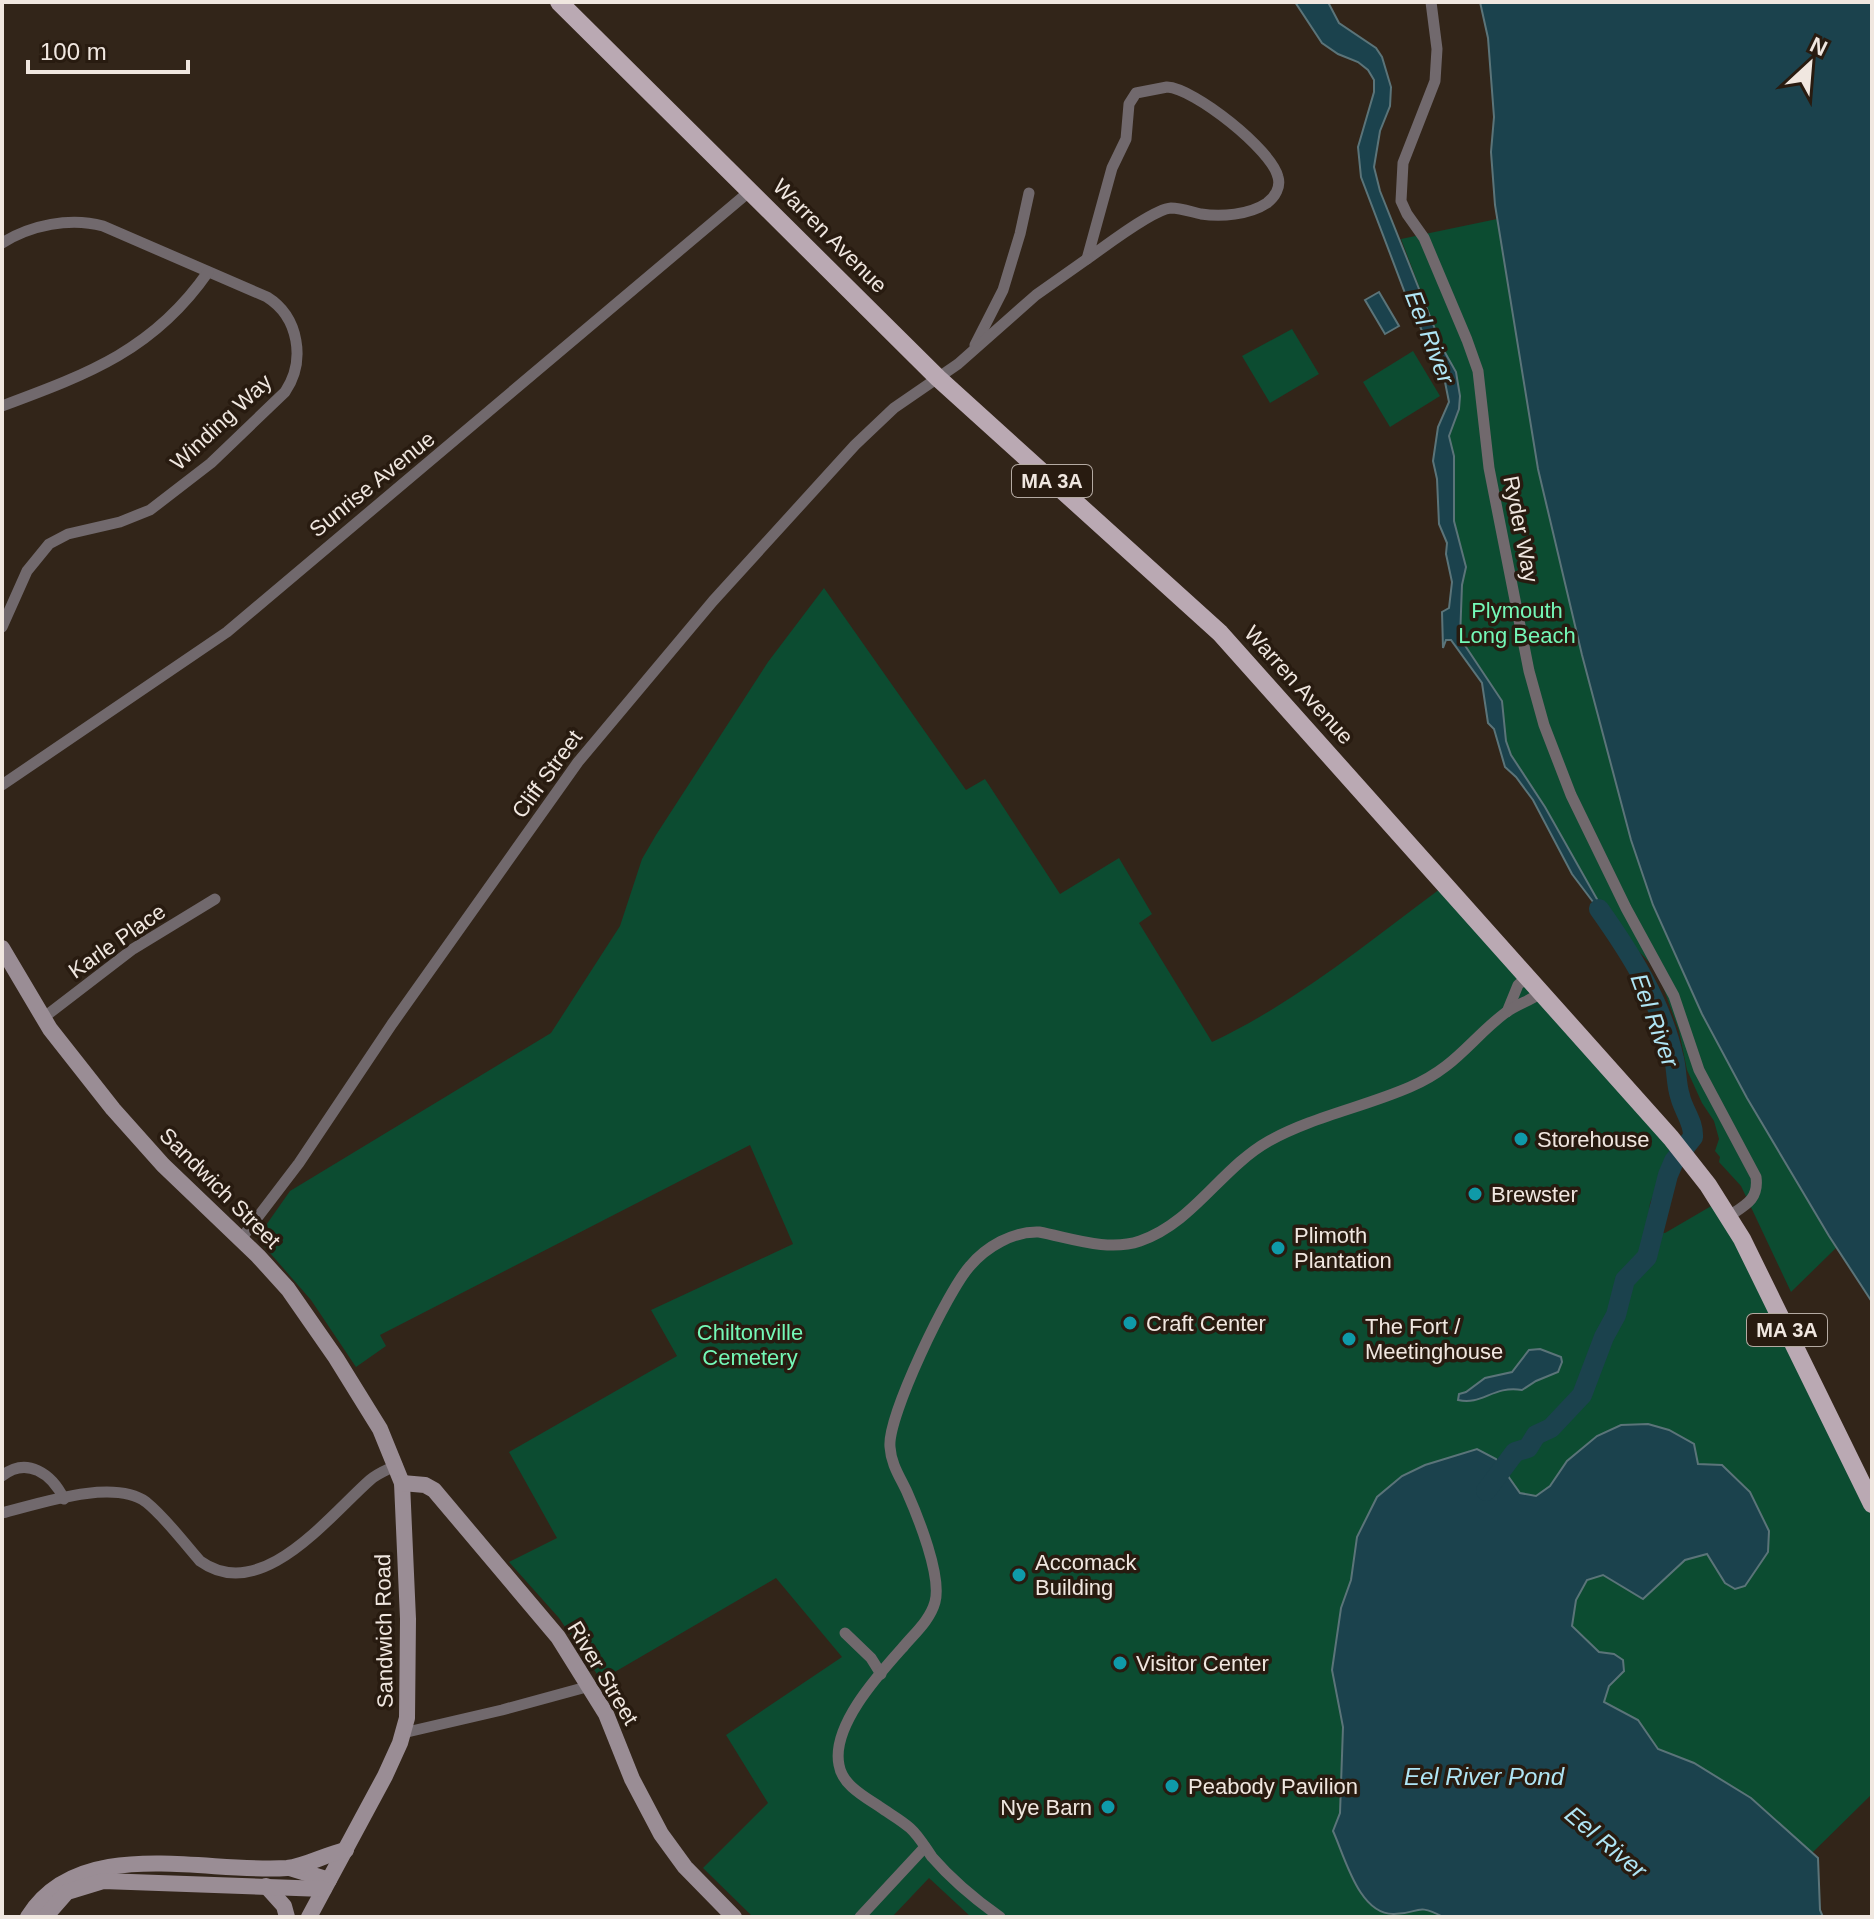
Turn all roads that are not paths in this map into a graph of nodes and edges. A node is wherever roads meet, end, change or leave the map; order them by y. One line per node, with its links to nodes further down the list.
1 (559, 2): 3 (main road, Warren Avenue / MA 3A)
2 (1431, 2): 20 (street, Ryder Way)
3 (750, 191): 9 (main road, Warren Avenue / MA 3A); 12 (street, Sunrise Avenue)
4 (1029, 193): 8 (street)
5 (2, 243): 7 (street, Winding Way)
6 (1087, 259): 6 (street, Cliff Street); 8 (street, Cliff Street)
7 (208, 272): 10 (street); 11 (street, Winding Way)
8 (973, 350): 9 (street, Cliff Street)
9 (938, 378): 16 (main road, Warren Avenue / MA 3A); 21 (street, Cliff Street)
10 (2, 406)
11 (2, 627)
12 (2, 785)
13 (215, 899): 19 (street, Karle Place)
14 (2, 948): 15 (street, Sandwich Street)
15 (6, 970): 19 (street, Sandwich Street)
16 (1528, 976): 17 (main road, Warren Avenue / MA 3A); 18 (street)
17 (1542, 992): 18 (street); 20 (main road, Warren Avenue / MA 3A)
18 (1507, 1012): 29 (street)
19 (43, 1018): 21 (street, Sandwich Street)
20 (1729, 1216): 26 (main road, Warren Avenue / MA 3A)
21 (241, 1239): 22 (street, Sandwich Street)
22 (397, 1465): 24 (street, Sandwich Road); 25 (street)
23 (2, 1476): 25 (street)
24 (402, 1483): 30 (street, River Street); 31 (street, Sandwich Road)
25 (64, 1499): 27 (street)
26 (1872, 1504)
27 (2, 1513)
28 (845, 1633): 29 (street)
29 (881, 1674): 32 (street)
30 (590, 1686): 31 (street); 41 (street, River Street)
31 (403, 1733): 33 (street, Sandwich Road)
32 (925, 1847): 42 (street); 43 (street)
33 (346, 1850): 34 (street); 35 (street, Sandwich Road)
34 (290, 1868): 35 (street); 37 (street)
35 (326, 1885): 36 (street); 40 (street, Sandwich Road)
36 (266, 1886): 38 (street); 39 (street)
37 (28, 1917)
38 (45, 1917)
39 (287, 1917)
40 (309, 1917)
41 (734, 1917)
42 (860, 1917)
43 (1000, 1917)

